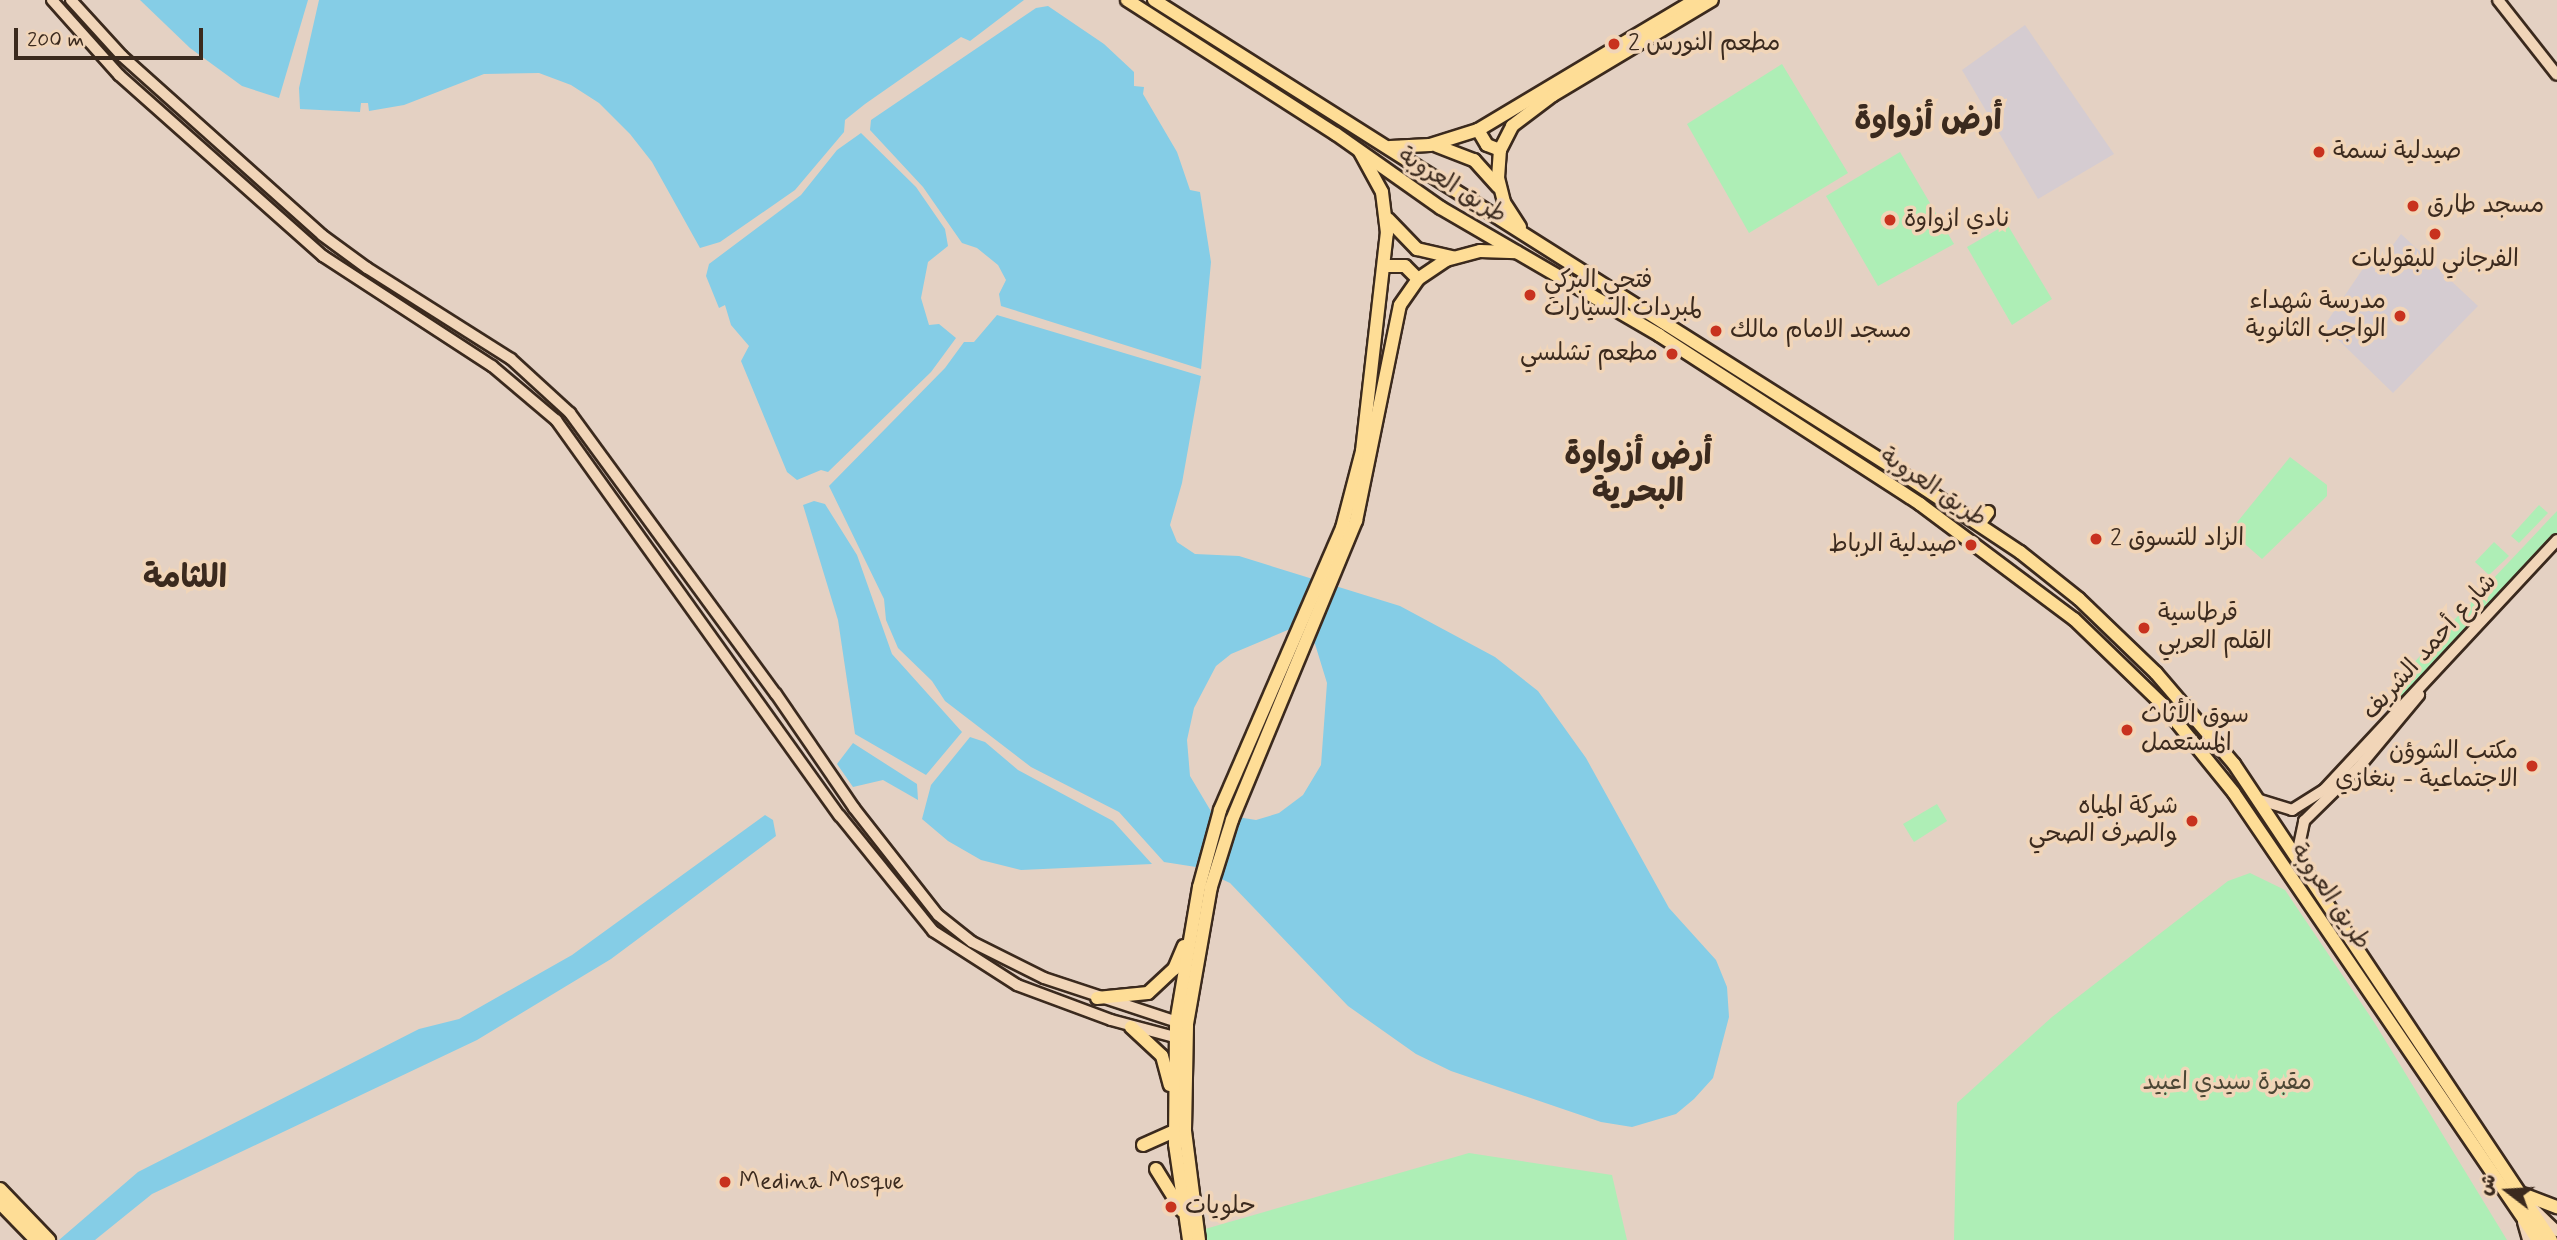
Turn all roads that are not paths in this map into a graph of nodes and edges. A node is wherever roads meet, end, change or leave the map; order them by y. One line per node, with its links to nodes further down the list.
1 (52, 0): 10 (main road)
2 (71, 0): 9 (main road)
3 (1127, 0): 17 (main road, طريق العروبة)
4 (1154, 0): 15 (main road, طريق العروبة)
5 (1695, 0): 11 (main road)
6 (1712, 0): 16 (main road)
7 (2498, 0): 8 (street)
8 (2557, 75)
9 (175, 105): 10 (main road); 12 (main road)
10 (165, 115): 14 (main road)
11 (1478, 130): 13 (main road); 16 (main road)
12 (211, 135): 14 (main road); 38 (main road)
13 (1430, 145): 15 (main road); 19 (main road)
14 (202, 146): 40 (main road)
15 (1390, 147): 18 (main road, طريق العروبة)
16 (1500, 150): 19 (main road)
17 (1360, 152): 20 (main road, طريق العروبة); 21 (main road)
18 (1439, 179): 20 (main road); 22 (main road, طريق العروبة)
19 (1500, 190): 22 (main road)
20 (1427, 200): 23 (main road, طريق العروبة)
21 (1387, 215): 24 (main road); 25 (main road)
22 (1530, 237): 28 (main road, طريق العروبة)
23 (1524, 253): 24 (main road); 51 (main road, طريق العروبة)
24 (1454, 257): 26 (main road)
25 (1386, 266): 26 (main road); 31 (main road)
26 (1418, 279): 31 (main road)
27 (1988, 512): 28 (main road)
28 (1979, 524): 32 (main road, طريق العروبة)
29 (2557, 540): 33 (street, شارع أحمد الشريف)
30 (2557, 550): 34 (street, شارع أحمد الشريف)
31 (1333, 565): 36 (main road)
32 (2260, 800): 33 (street); 35 (main road, طريق العروبة)
33 (2301, 807): 34 (street)
34 (2308, 817): 35 (street, شارع أحمد الشريف)
35 (2297, 855): 47 (main road, طريق العروبة)
36 (1205, 887): 37 (main road); 39 (main road)
37 (1192, 930): 38 (main road); 39 (main road)
38 (1097, 998): 39 (main road)
39 (1181, 1024): 41 (main road)
40 (1130, 1027): 41 (main road); 42 (main road)
41 (1181, 1039): 42 (main road); 55 (main road)
42 (1175, 1107): 43 (main road)
43 (1175, 1131): 44 (main road); 50 (main road)
44 (1143, 1145)
45 (1156, 1170): 50 (main road)
46 (0, 1189): 53 (main road)
47 (2524, 1199): 49 (main road); 52 (main road, طريق العروبة); 59 (main road, طريق العروبة)
48 (0, 1203): 53 (main road)
49 (2557, 1207)
50 (1183, 1212): 54 (main road)
51 (2522, 1219): 56 (main road); 57 (main road, طريق العروبة); 58 (main road, طريق العروبة)
52 (2557, 1231)
53 (43, 1238)
54 (1189, 1240)
55 (1199, 1240)
56 (2521, 1240)
57 (2528, 1240)
58 (2538, 1240)
59 (2551, 1240)

